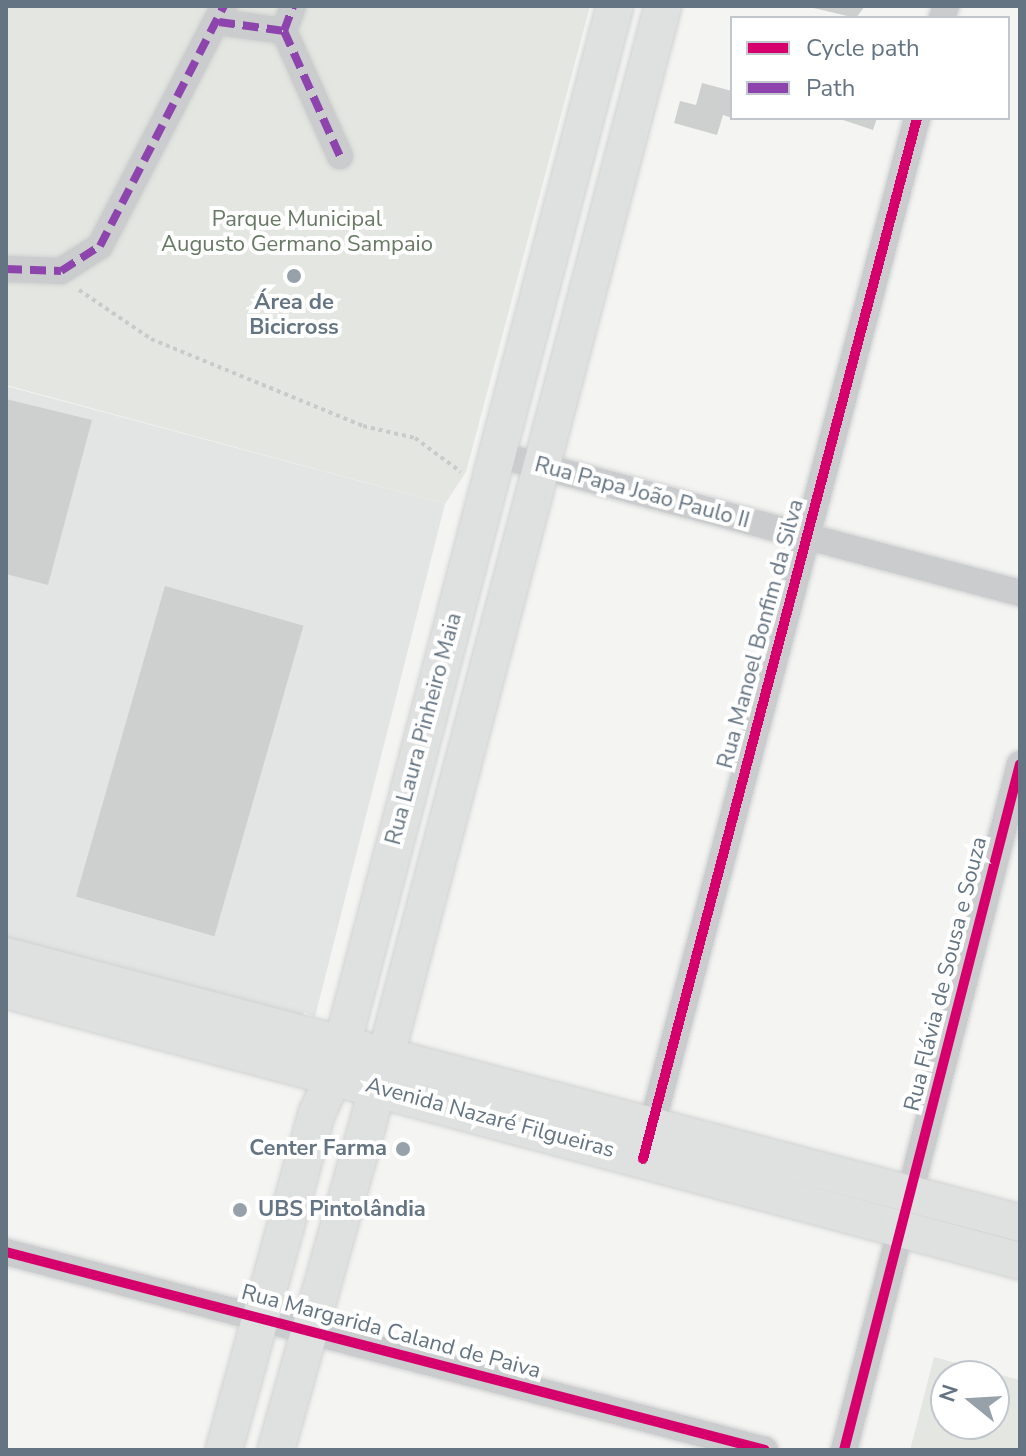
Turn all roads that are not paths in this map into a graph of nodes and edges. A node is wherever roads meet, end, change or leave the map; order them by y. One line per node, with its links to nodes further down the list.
1 (293, 6): 5 (street)
2 (615, 6): 9 (main road, Rua Laura Pinheiro Maia)
3 (663, 6): 10 (main road, Rua Laura Pinheiro Maia)
4 (221, 14): 5 (street); 8 (street)
5 (284, 31): 7 (street)
6 (916, 120): 11 (street, Rua Manoel Bonfim da Silva)
7 (340, 156)
8 (6, 269)
9 (495, 454): 10 (street, Rua Papa João Paulo II); 16 (main road, Rua Laura Pinheiro Maia)
10 (541, 466): 11 (street, Rua Papa João Paulo II); 17 (main road, Rua Laura Pinheiro Maia)
11 (808, 537): 12 (street, Rua Papa João Paulo II); 18 (street, Rua Manoel Bonfim da Silva)
12 (1020, 593)
13 (1020, 764): 19 (street, Rua Flávia de Sousa e Souza)
14 (6, 956): 16 (main road, Avenida Nazaré Filgueiras)
15 (6, 990): 16 (main road, Avenida Nazaré Filgueiras)
16 (338, 1060): 17 (main road, Avenida Nazaré Filgueiras); 24 (main road, Rua Laura Pinheiro Maia)
17 (382, 1071): 18 (main road, Avenida Nazaré Filgueiras); 25 (main road, Rua Laura Pinheiro Maia)
18 (648, 1142): 19 (main road, Avenida Nazaré Filgueiras); 21 (main road, Avenida Nazaré Filgueiras)
19 (911, 1194): 20 (main road, Avenida Nazaré Filgueiras); 21 (street, Rua Flávia de Sousa e Souza)
20 (1020, 1223)
21 (900, 1229): 23 (main road, Avenida Nazaré Filgueiras); 29 (street, Rua Flávia de Sousa e Souza)
22 (6, 1252): 24 (street, Rua Margarida Caland de Paiva)
23 (1020, 1261)
24 (259, 1318): 25 (street, Rua Margarida Caland de Paiva); 26 (main road, Rua Laura Pinheiro Maia)
25 (309, 1331): 27 (main road, Rua Laura Pinheiro Maia); 28 (street, Rua Margarida Caland de Paiva)
26 (224, 1450)
27 (276, 1450)
28 (765, 1450)
29 (844, 1450)

